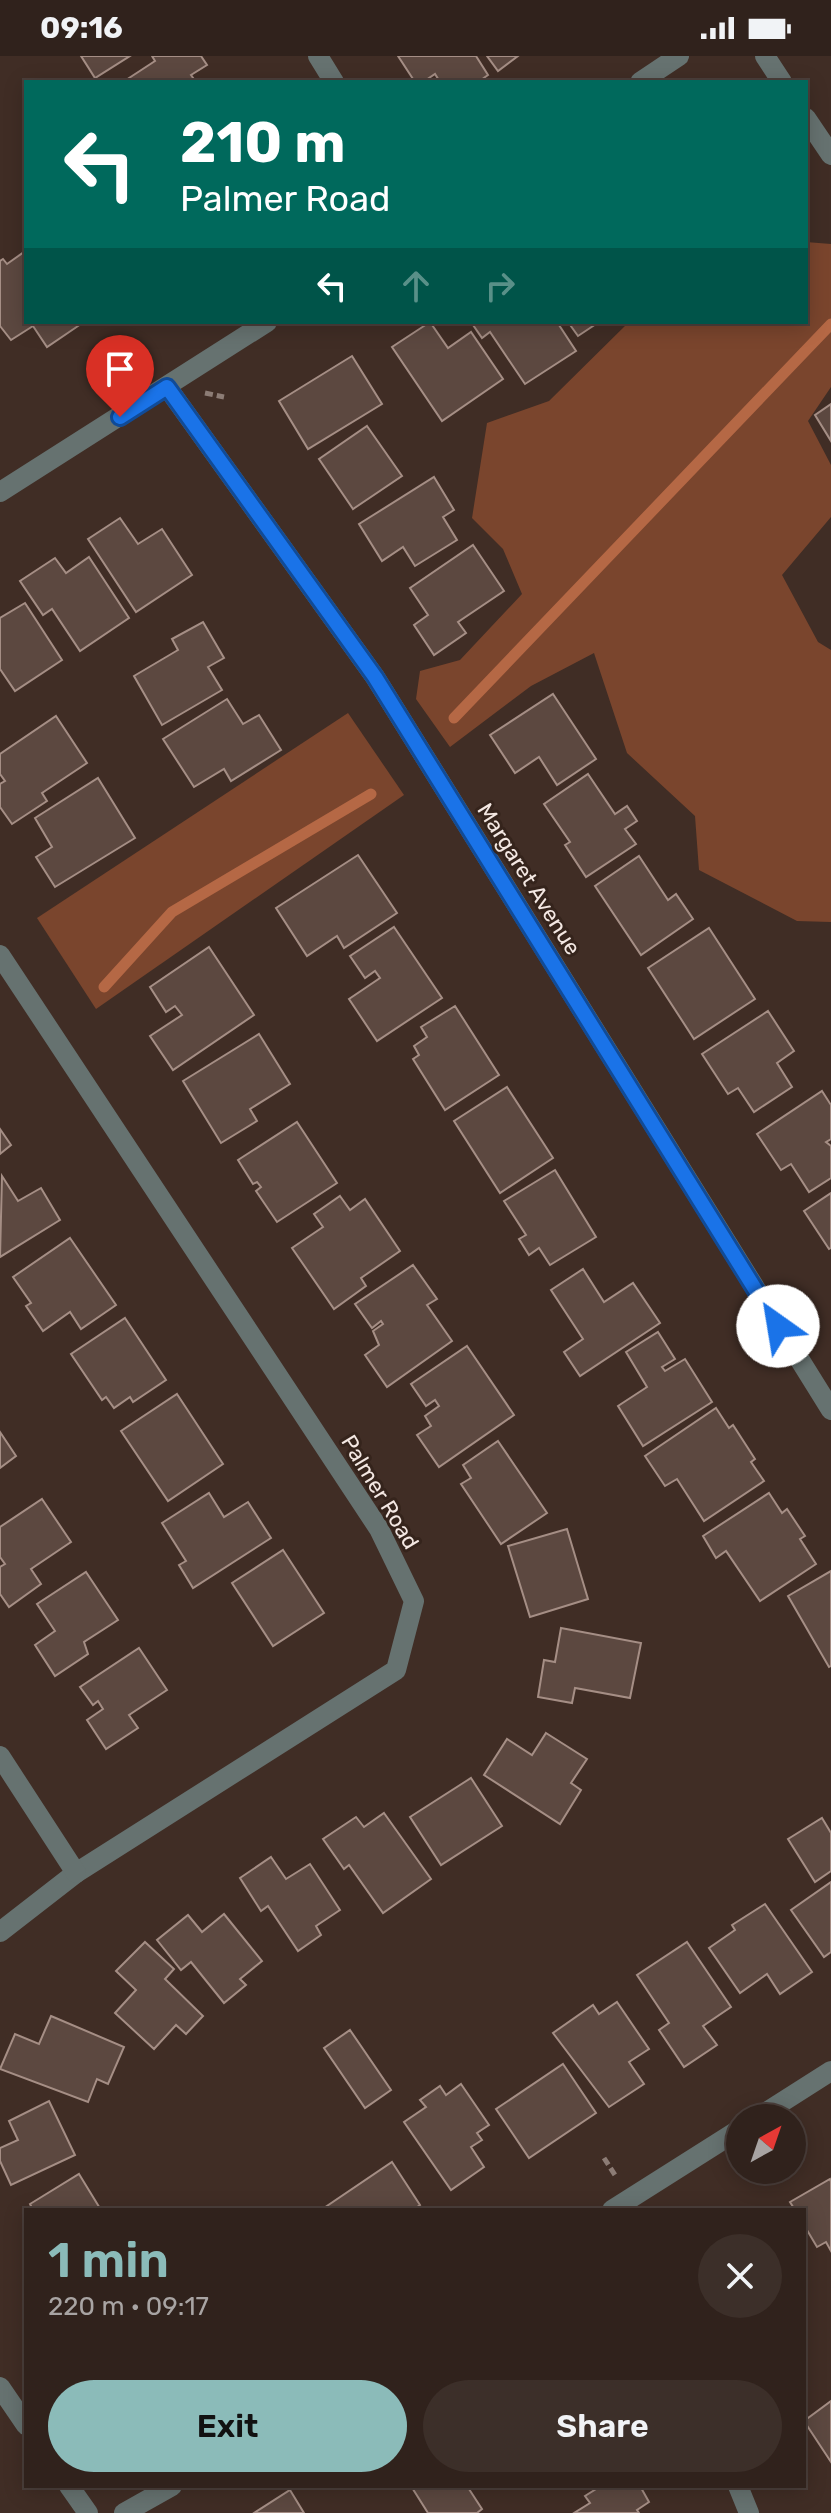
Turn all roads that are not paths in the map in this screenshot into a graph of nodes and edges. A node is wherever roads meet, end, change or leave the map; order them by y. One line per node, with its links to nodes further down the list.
1 (318, 56): 4 (street)
2 (679, 56): 5 (street)
3 (765, 56): 6 (street)
4 (333, 80)
5 (643, 80)
6 (781, 80)
7 (808, 121): 8 (street)
8 (831, 155)
9 (264, 324): 10 (street)
10 (167, 387): 11 (street); 13 (street, Margaret Avenue)
11 (0, 492)
12 (0, 955): 15 (street, Palmer Road)
13 (831, 1410)
14 (0, 1756): 15 (street)
15 (76, 1873): 16 (street, Palmer Road)
16 (0, 1932)
17 (831, 2071): 18 (street)
18 (779, 2104)
19 (726, 2138): 20 (street)
20 (615, 2208)
21 (0, 2387): 22 (street)
22 (24, 2422)
23 (70, 2488): 26 (street)
24 (168, 2488): 27 (street)
25 (739, 2488): 28 (street)
26 (88, 2513)
27 (124, 2513)
28 (749, 2513)

